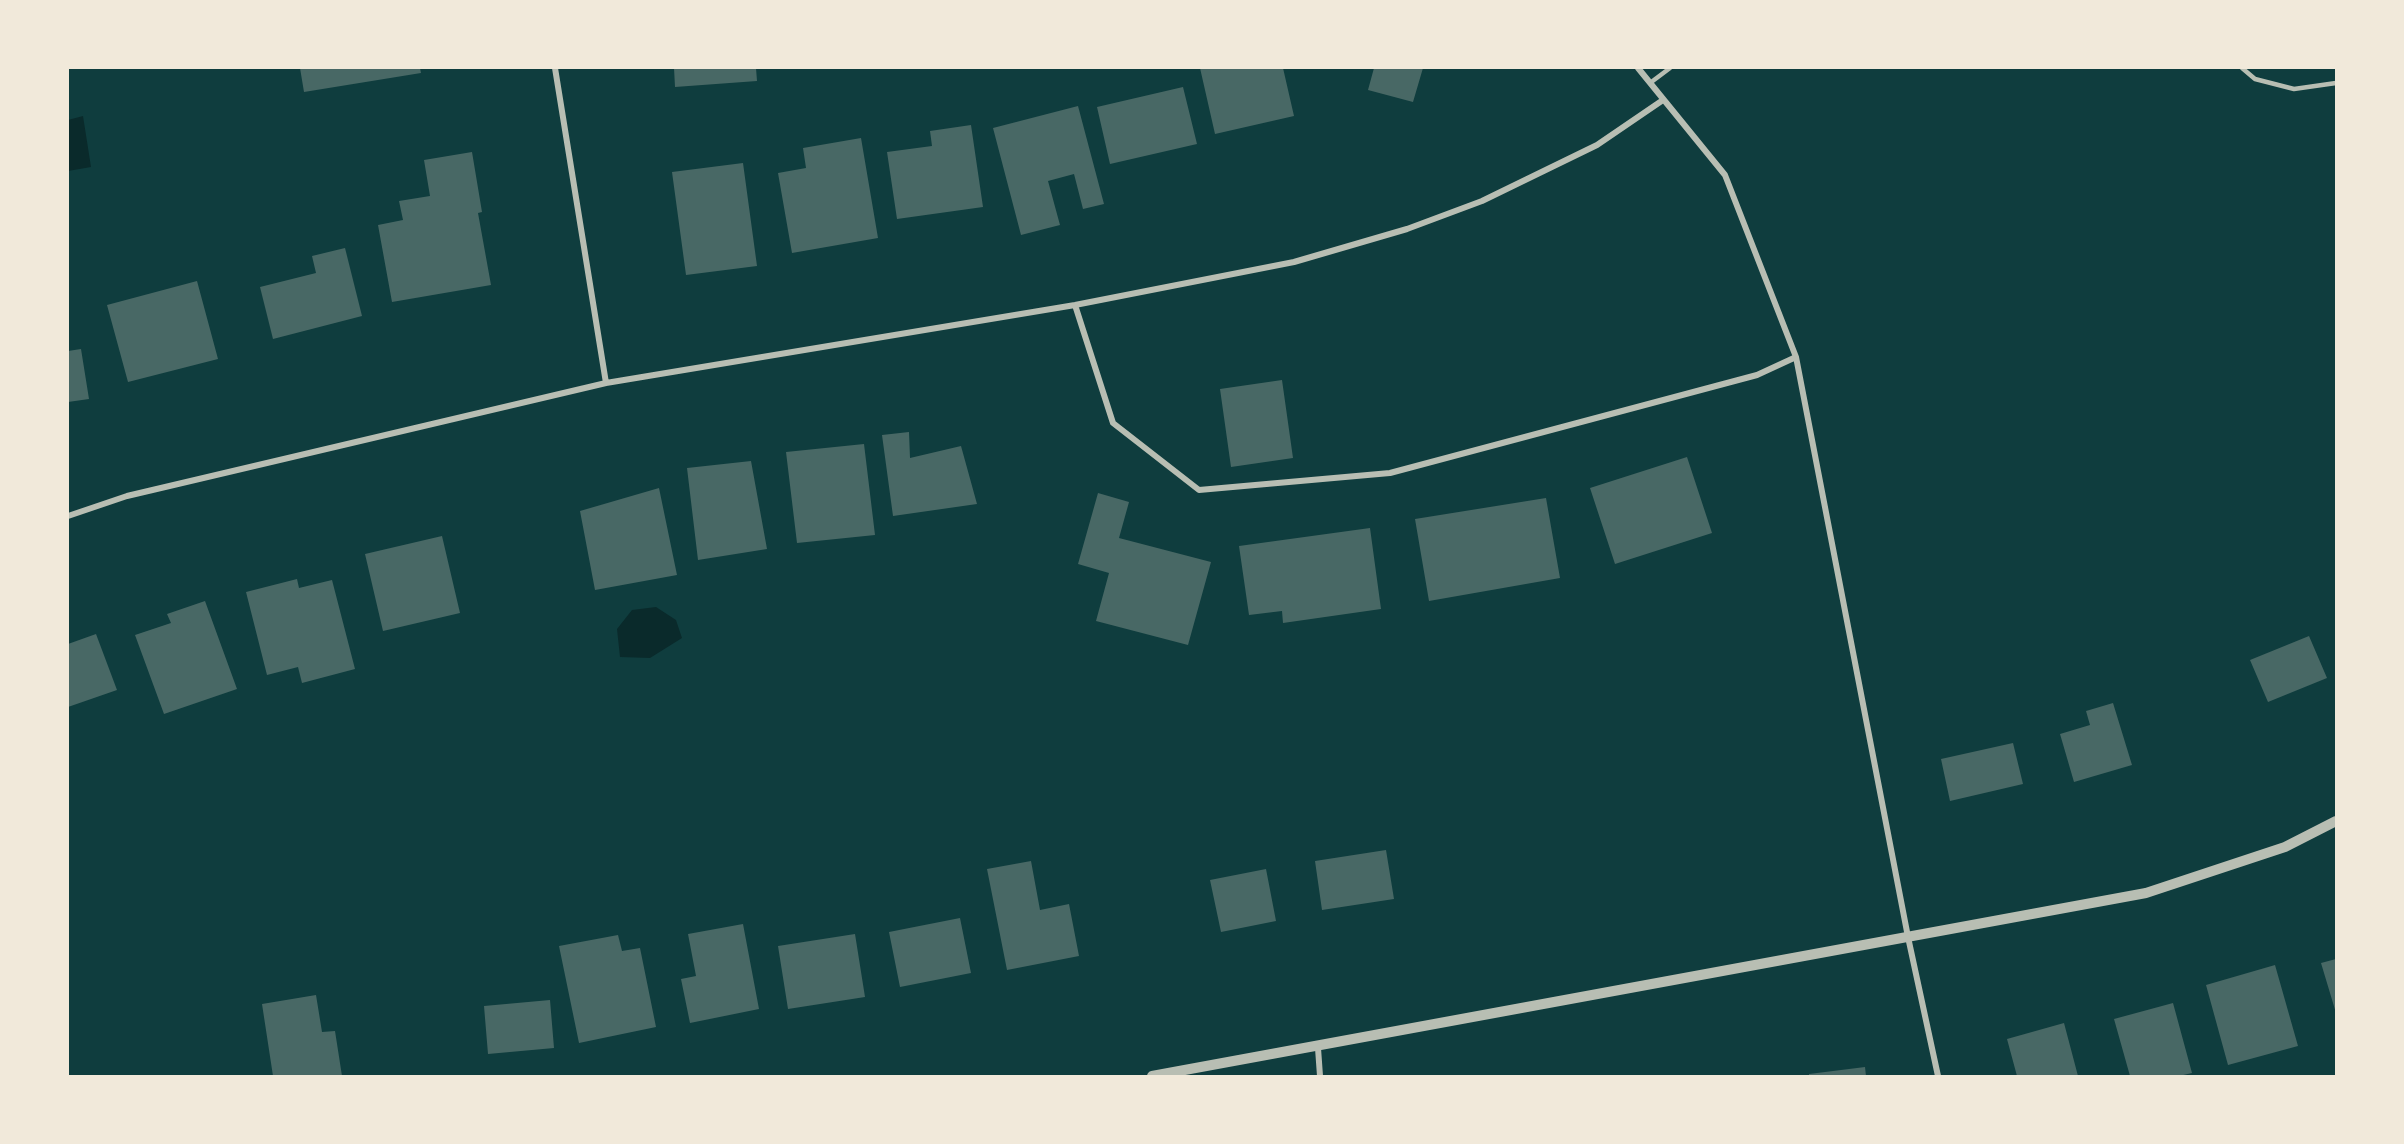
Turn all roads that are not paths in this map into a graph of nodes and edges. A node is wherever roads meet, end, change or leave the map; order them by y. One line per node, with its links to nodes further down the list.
1 (555, 68): 10 (street)
2 (1638, 68): 5 (street)
3 (1670, 68): 5 (lane)
4 (2242, 68): 6 (lane)
5 (1650, 83): 7 (street)
6 (2337, 83)
7 (1663, 100): 8 (street); 9 (street)
8 (1075, 305): 9 (street); 10 (street)
9 (1796, 357): 13 (street)
10 (606, 383): 11 (street)
11 (68, 516)
12 (2337, 821): 13 (street)
13 (1908, 937): 14 (street); 17 (street)
14 (1318, 1048): 15 (street); 16 (street)
15 (1152, 1077)
16 (1320, 1077)
17 (1938, 1077)

